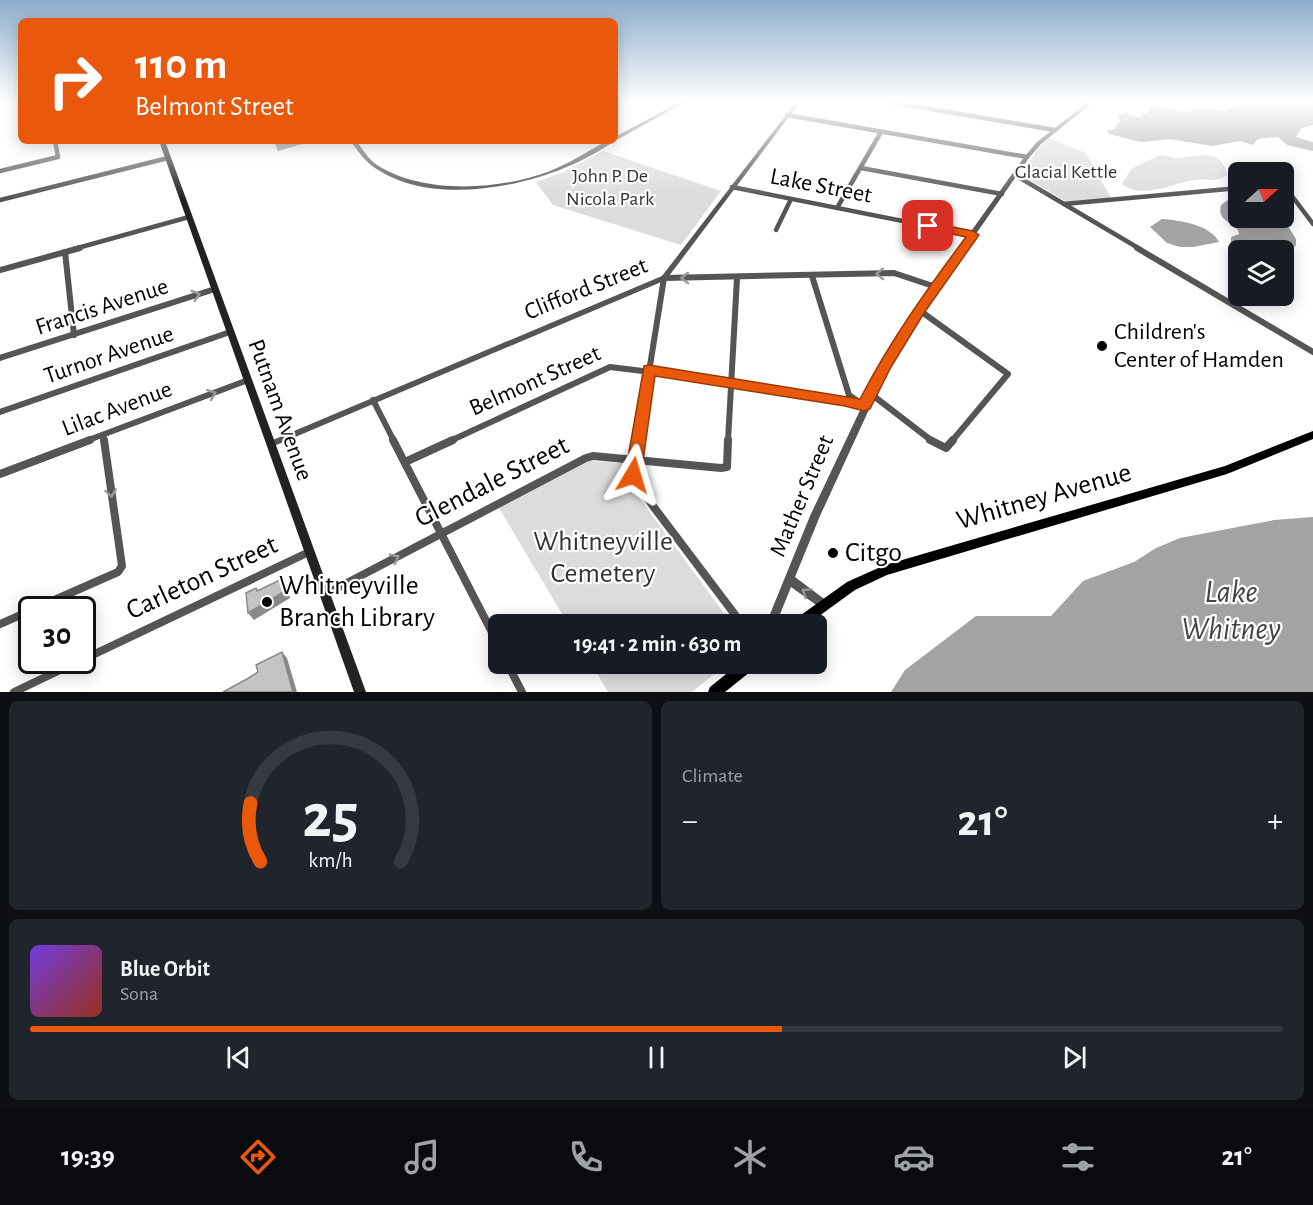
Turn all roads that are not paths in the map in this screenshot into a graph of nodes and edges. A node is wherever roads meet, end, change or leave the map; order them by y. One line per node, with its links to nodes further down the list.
1 (772, 134): 14 (street)
2 (880, 134): 11 (street)
3 (894, 134): 10 (street)
4 (1049, 134): 10 (street, Mather Street)
5 (56, 144): 12 (street)
6 (163, 144): 9 (main road, Putnam Avenue)
7 (356, 144): 8 (street)
8 (606, 144)
9 (168, 158): 19 (street); 22 (main road, Putnam Avenue)
10 (1027, 158): 13 (street, Mather Street)
11 (861, 168): 16 (street); 21 (street)
12 (0, 171)
13 (1015, 175): 16 (street, Mather Street); 20 (street)
14 (732, 187): 17 (street, Lake Street); 29 (street)
15 (1228, 189): 20 (street)
16 (1002, 194): 25 (street, Mather Street)
17 (791, 199): 21 (street, Lake Street); 24 (street)
18 (1294, 199): 23 (street)
19 (0, 200)
20 (1063, 204): 36 (street)
21 (837, 208): 25 (street, Lake Street)
22 (189, 217): 26 (street); 32 (main road, Putnam Avenue)
23 (1313, 224)
24 (776, 231)
25 (973, 235): 31 (street, Mather Street)
26 (65, 252): 27 (street); 35 (street)
27 (0, 270)
28 (812, 276): 30 (street, Clifford Street); 31 (street, Clifford Street, one-way to 28); 43 (street)
29 (664, 278): 30 (street, Clifford Street, one-way to 29); 38 (street); 42 (street, Clifford Street)
30 (738, 278): 40 (street)
31 (936, 287): 33 (street, Mather Street)
32 (215, 289): 34 (main road, Putnam Avenue); 35 (street, Francis Avenue, one-way to 32)
33 (919, 310): 41 (street, Mather Street); 41 (street)
34 (230, 332): 39 (main road, Putnam Avenue); 44 (street, Turnor Avenue)
35 (74, 334): 37 (street, Francis Avenue)
36 (1313, 352)
37 (0, 358)
38 (649, 370): 40 (street, Belmont Street); 48 (street); 49 (street, Belmont Street)
39 (248, 380): 45 (street, Lilac Avenue, one-way to 39); 47 (main road, Putnam Avenue)
40 (732, 382): 43 (street, Belmont Street); 48 (street, Glendale Street)
41 (871, 394): 43 (street, Mather Street)
42 (373, 400): 47 (street, Clifford Street); 49 (street)
43 (864, 405): 53 (street, Mather Street)
44 (0, 412)
45 (103, 435): 50 (street, Lilac Avenue); 55 (street, one-way to 55)
46 (1313, 435): 56 (main road, Whitney Avenue)
47 (271, 444): 52 (main road, Putnam Avenue)
48 (634, 460): 51 (street, Glendale Street); 57 (street)
49 (405, 462): 51 (street)
50 (0, 474)
51 (442, 533): 54 (street, Glendale Street, one-way to 51); 62 (street)
52 (309, 552): 54 (main road, Putnam Avenue); 63 (street, Carleton Street)
53 (789, 579): 56 (street, one-way to 53); 58 (street, Mather Street)
54 (324, 595): 68 (main road, Putnam Avenue)
55 (64, 596)
56 (823, 604): 59 (main road, Whitney Avenue)
57 (734, 614)
58 (775, 614)
59 (810, 614)
60 (18, 616): 61 (street)
61 (0, 624)
62 (488, 624)
63 (96, 653)
64 (52, 674): 67 (street, Carleton Street)
65 (513, 674): 69 (street)
66 (737, 674): 70 (main road)
67 (14, 692)
68 (360, 692)
69 (522, 692)
70 (715, 692)

